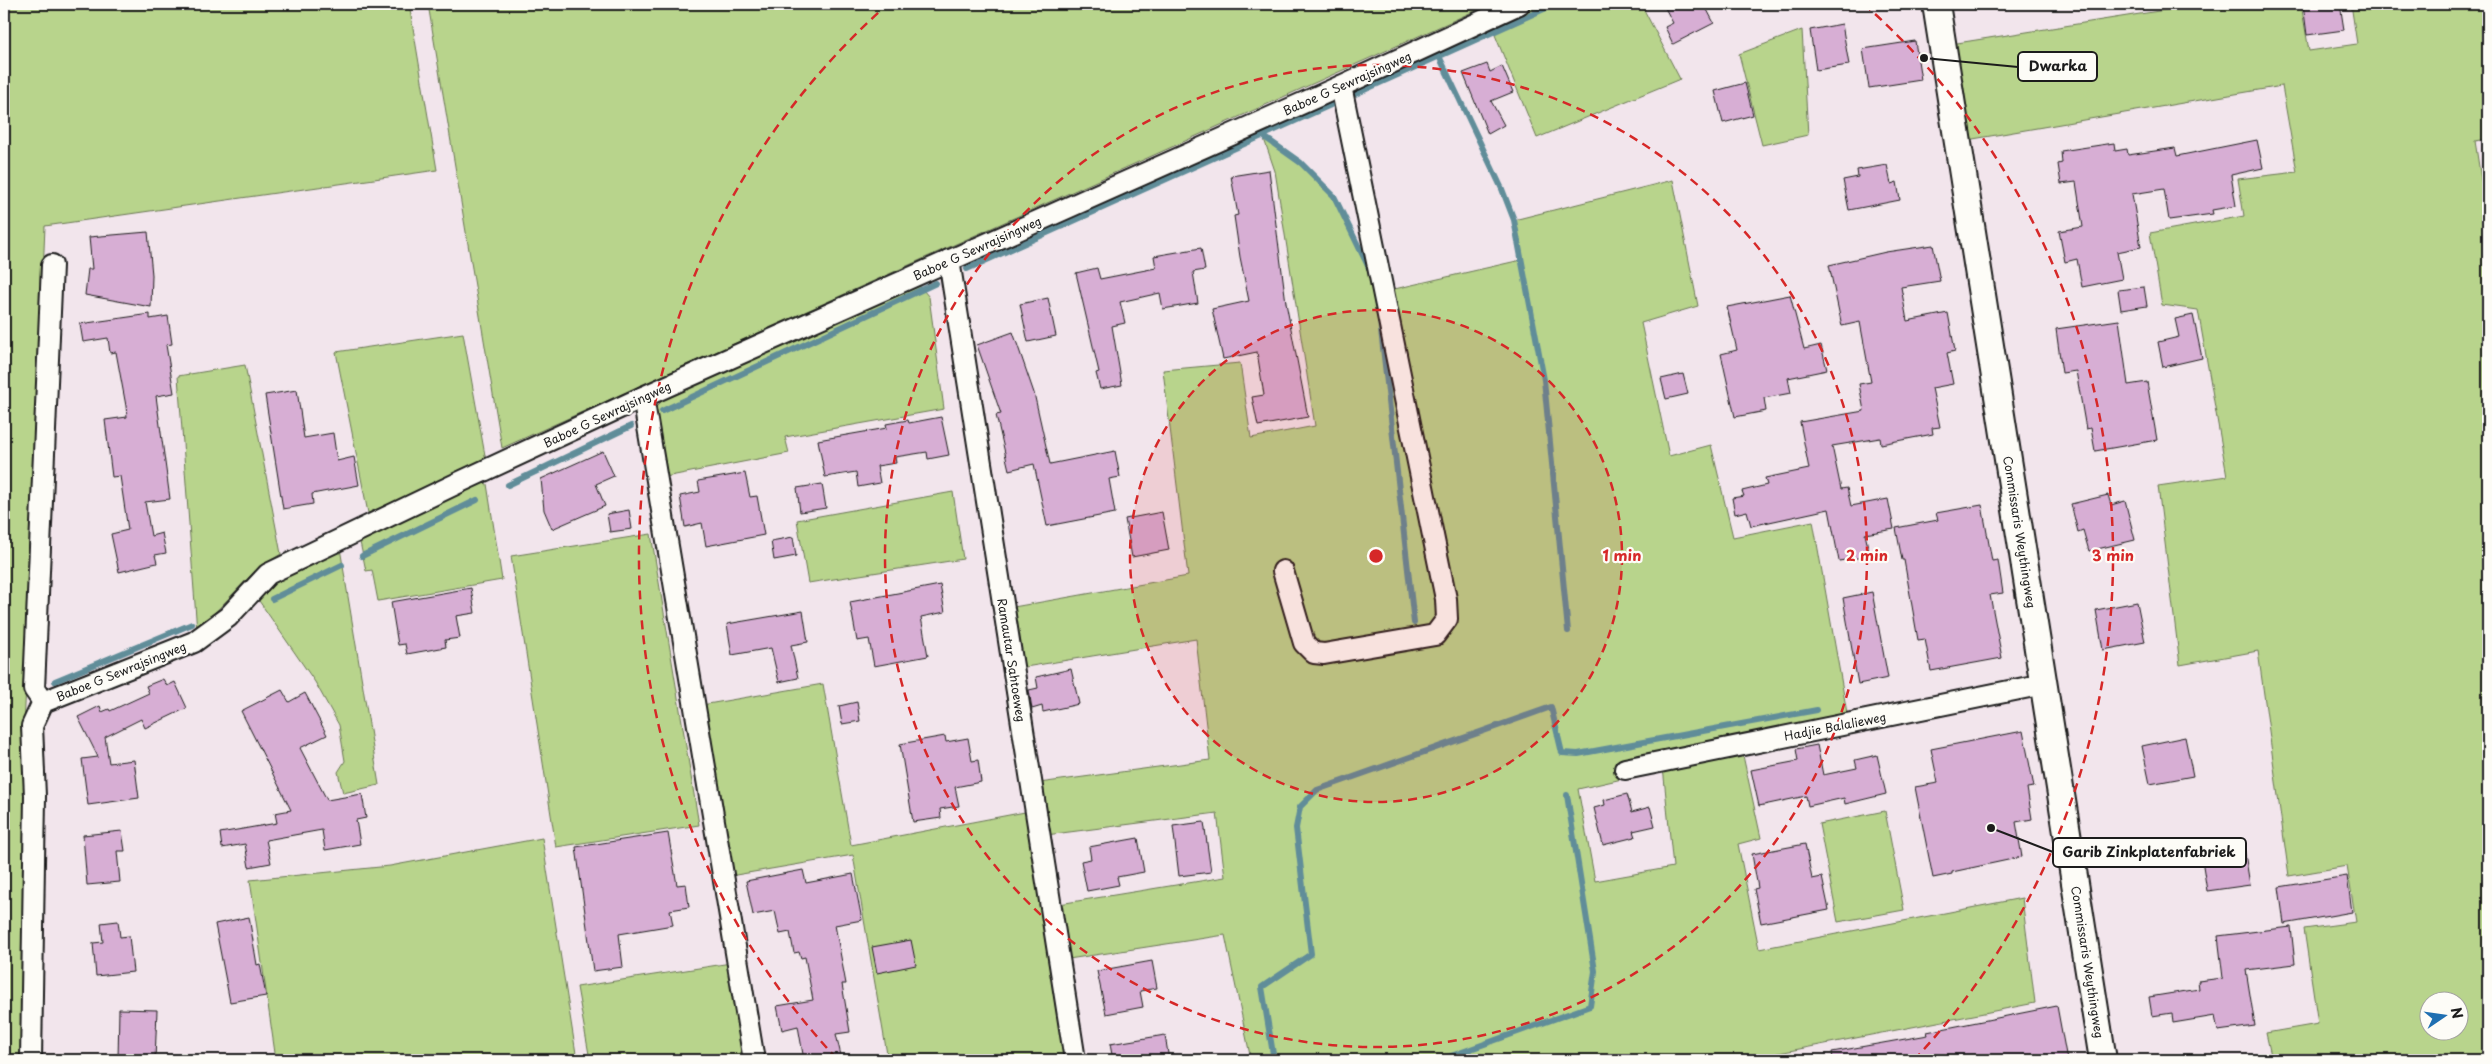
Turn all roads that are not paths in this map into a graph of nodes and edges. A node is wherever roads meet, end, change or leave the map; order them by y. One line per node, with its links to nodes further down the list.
1 (1519, 4): 3 (street, Baboe G Sewrajsingweg)
2 (1936, 4): 8 (main road, Commissaris Weythingweg)
3 (1341, 86): 4 (street, Baboe G Sewrajsingweg); 7 (street)
4 (949, 260): 6 (street, Baboe G Sewrajsingweg); 13 (street, Ramautar Sahtoeweg)
5 (52, 265): 9 (street)
6 (643, 398): 9 (street, Baboe G Sewrajsingweg); 12 (street)
7 (1283, 571)
8 (2044, 684): 10 (street, Hadjie Balalieweg); 14 (main road, Commissaris Weythingweg)
9 (43, 702): 11 (street, Baboe G Sewrajsingweg)
10 (1625, 769)
11 (31, 1060)
12 (754, 1060)
13 (1075, 1060)
14 (2103, 1060)

